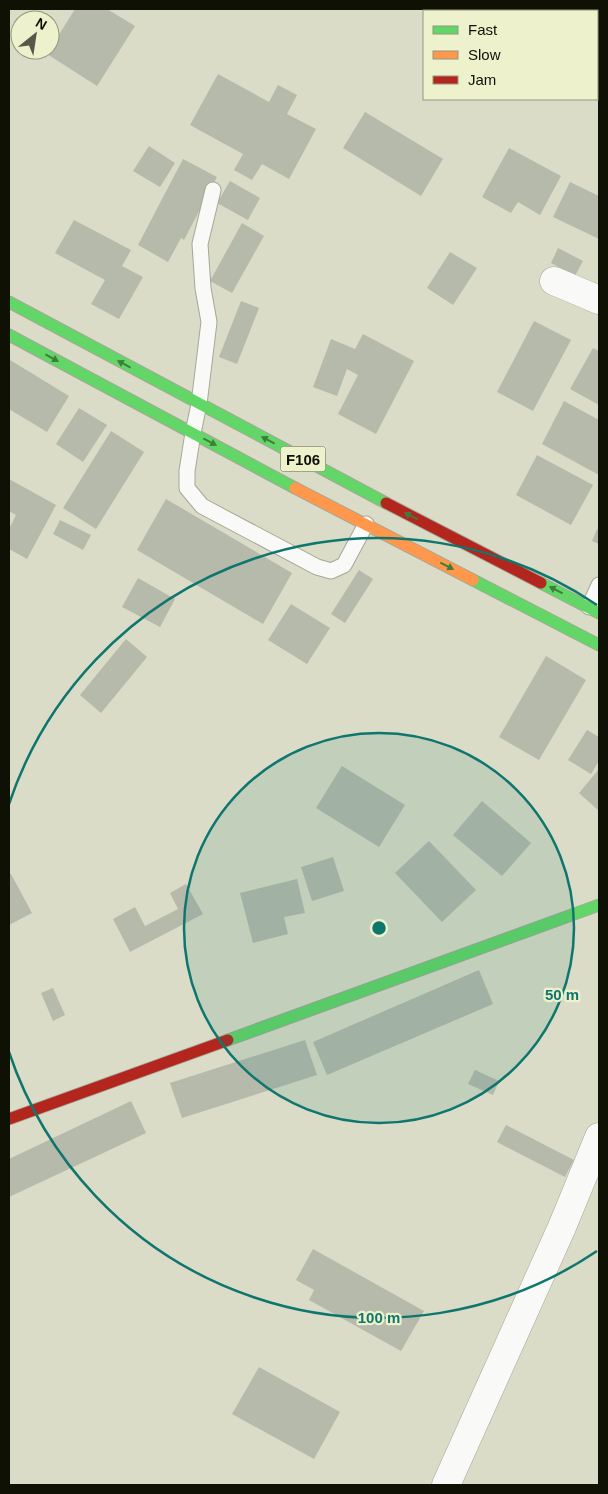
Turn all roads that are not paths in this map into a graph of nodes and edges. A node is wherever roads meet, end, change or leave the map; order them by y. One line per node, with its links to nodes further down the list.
1 (213, 190): 6 (lane)
2 (554, 281): 3 (street)
3 (599, 300)
4 (9, 302): 6 (main road, F106, one-way to 4)
5 (9, 334): 7 (main road, F106, one-way to 7)
6 (199, 404): 7 (lane); 10 (main road, F106, one-way to 6)
7 (193, 433): 8 (main road, F106, one-way to 8); 8 (lane)
8 (366, 524): 11 (main road, F106, one-way to 11)
9 (599, 585): 10 (lane)
10 (594, 610)
11 (599, 645)
12 (599, 905): 13 (main road)
13 (9, 1119)
14 (599, 1137): 15 (street)
15 (446, 1485)

